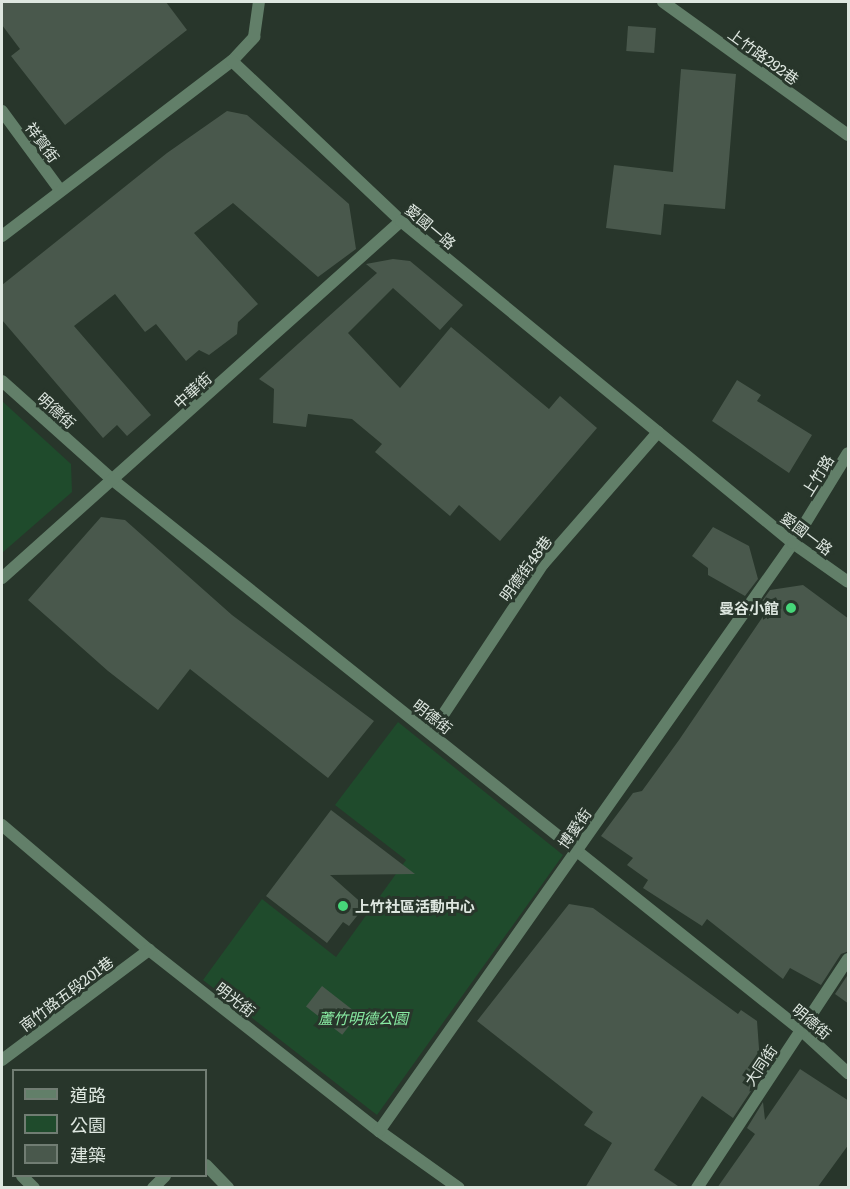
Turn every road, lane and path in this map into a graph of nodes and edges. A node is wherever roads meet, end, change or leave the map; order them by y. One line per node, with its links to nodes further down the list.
1 (259, 2): 3 (street)
2 (663, 2): 5 (street, 上竹路292巷)
3 (232, 61): 6 (street); 7 (street, 愛國一路)
4 (2, 111): 6 (street, 祥賀街)
5 (849, 135)
6 (60, 190): 8 (street)
7 (401, 221): 10 (street, 愛國一路); 12 (street, 中華街)
8 (2, 236)
9 (2, 381): 12 (street, 明德街)
10 (658, 432): 13 (street, 愛國一路); 16 (street, 明德街48巷)
11 (849, 453): 13 (street, 上竹路)
12 (114, 482): 14 (street, 中華街); 16 (street, 明德街)
13 (793, 543): 15 (street, 愛國一路); 18 (street, 博愛街)
14 (2, 578)
15 (849, 582)
16 (431, 733): 18 (street, 明德街)
17 (2, 825): 19 (street, 明光街)
18 (576, 851): 21 (street, 明德街); 24 (street, 博愛街)
19 (149, 950): 22 (street, 南竹路五段201巷); 24 (street, 明光街)
20 (849, 959): 21 (street, 大同街)
21 (801, 1030): 23 (street, 明德街); 32 (street, 大同街)
22 (2, 1060)
23 (849, 1072)
24 (379, 1131): 31 (street, 明光街)
25 (207, 1166): 30 (street)
26 (23, 1177): 28 (street)
27 (164, 1177): 29 (street)
28 (34, 1188)
29 (153, 1188)
30 (228, 1188)
31 (459, 1188)
32 (697, 1188)

